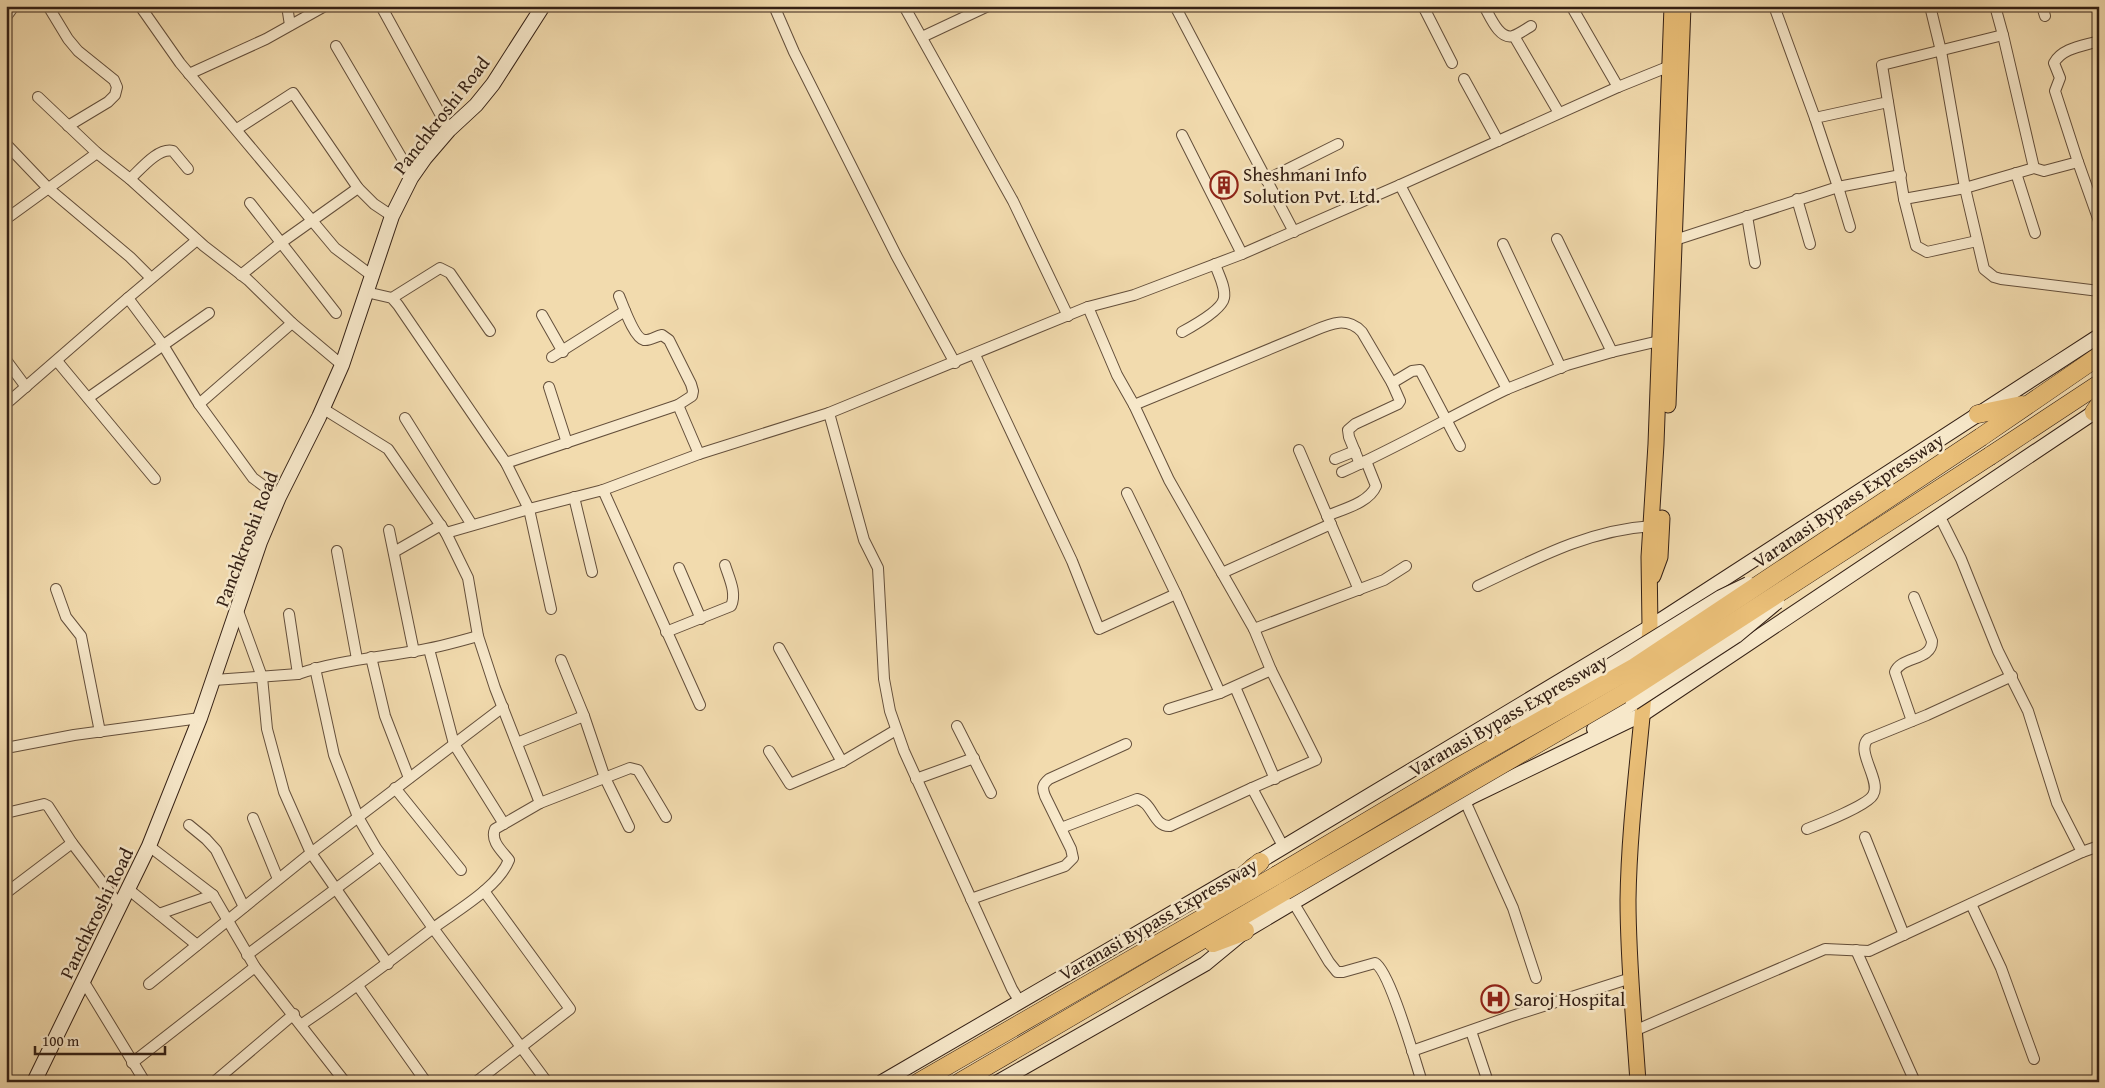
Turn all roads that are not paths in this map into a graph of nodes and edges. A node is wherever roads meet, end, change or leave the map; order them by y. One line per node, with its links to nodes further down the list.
1 (14, 6): 20 (street)
2 (48, 6): 38 (street)
3 (140, 6): 31 (street)
4 (287, 6): 21 (street)
5 (325, 6): 21 (street)
6 (381, 6): 40 (street)
7 (543, 6): 40 (street, Panchkroshi Road)
8 (774, 6): 107 (street)
9 (904, 6): 25 (street)
10 (988, 6): 25 (street)
11 (1175, 6): 53 (street)
12 (1423, 6): 29 (street)
13 (1484, 6): 24 (street)
14 (1672, 6): 30 (main road)
15 (1683, 6): 72 (main road)
16 (1774, 6): 37 (street)
17 (1930, 6): 28 (street)
18 (1995, 6): 23 (street)
19 (1573, 9): 33 (street)
20 (6, 17)
21 (290, 26): 31 (street)
22 (1531, 26): 24 (street)
23 (2003, 35): 28 (street); 47 (street)
24 (1514, 36): 36 (street)
25 (922, 37): 93 (street)
26 (2099, 40): 46 (street)
27 (336, 46): 51 (street)
28 (1941, 51): 35 (street); 58 (street)
29 (1452, 63)
30 (1670, 66): 33 (street); 98 (main road)
31 (189, 74): 39 (street)
32 (1464, 79): 42 (street)
33 (1618, 87): 36 (street)
34 (38, 97): 38 (street)
35 (1888, 102): 37 (street); 50 (street)
36 (1559, 113): 42 (street)
37 (1815, 118): 55 (street)
38 (68, 126): 45 (street)
39 (237, 129): 57 (street); 65 (street)
40 (449, 130): 51 (street, Panchkroshi Road)
41 (1182, 135): 77 (street)
42 (1498, 141): 54 (street)
43 (6, 144): 56 (street)
44 (1338, 144): 53 (street)
45 (97, 153): 52 (street); 56 (street)
46 (2078, 162): 47 (street); 66 (street)
47 (2034, 168): 49 (street)
48 (188, 169): 52 (street)
49 (2016, 173): 58 (street); 69 (street)
50 (1901, 175): 55 (street); 60 (street)
51 (411, 178): 62 (street, Panchkroshi Road)
52 (130, 179): 71 (street)
53 (1266, 180): 68 (street)
54 (1400, 185): 68 (street); 114 (street)
55 (1838, 187): 59 (street); 67 (street)
56 (48, 188): 64 (street); 82 (street)
57 (358, 188): 62 (street); 65 (street)
58 (1965, 188): 60 (street); 73 (street)
59 (1797, 199): 63 (street); 76 (street)
60 (1904, 199): 73 (street)
61 (250, 203): 74 (street)
62 (392, 216): 81 (street, Panchkroshi Road)
63 (1747, 216): 72 (street); 78 (street)
64 (6, 219)
65 (311, 220): 74 (street); 81 (street)
66 (2099, 220)
67 (1850, 227)
68 (1294, 232): 77 (street)
69 (2035, 233)
70 (1557, 239): 101 (street)
71 (197, 240): 80 (street); 82 (street)
72 (1675, 240): 156 (main road)
73 (1977, 241): 83 (street)
74 (282, 242): 80 (street); 91 (street)
75 (1503, 244): 109 (street)
76 (1810, 244)
77 (1242, 254): 79 (street)
78 (1755, 263)
79 (1215, 264): 88 (street); 96 (street)
80 (241, 275): 94 (street)
81 (372, 275): 84 (street, Panchkroshi Road)
82 (151, 278): 86 (street)
83 (2099, 291)
84 (366, 292): 87 (street); 108 (street, Panchkroshi Road)
85 (619, 296): 89 (street)
86 (128, 298): 99 (street); 106 (street)
87 (392, 298): 95 (street); 134 (street)
88 (1088, 307): 93 (street); 120 (street)
89 (625, 311): 100 (street); 119 (street)
90 (209, 313): 99 (street)
91 (336, 313)
92 (542, 315): 100 (street)
93 (1068, 316): 102 (street)
94 (292, 323): 108 (street); 118 (street)
95 (490, 331)
96 (1182, 332)
97 (2099, 336): 124 (street)
98 (1659, 341): 101 (street); 145 (main road)
99 (163, 345): 115 (street); 118 (street)
100 (563, 352): 104 (street)
101 (1612, 352): 109 (street)
102 (975, 355): 107 (street); 160 (street)
103 (2099, 356): 116 (highway, Varanasi Bypass Expressway)
104 (552, 357)
105 (6, 360): 112 (street)
106 (57, 361): 112 (street); 115 (street)
107 (955, 363): 123 (street)
108 (342, 365): 121 (street, Panchkroshi Road)
109 (1561, 368): 114 (street)
110 (1392, 383): 120 (street); 126 (street); 130 (street)
111 (2099, 384): 150 (highway, Varanasi Bypass Expressway, bridge)
112 (26, 387): 117 (street)
113 (549, 387): 127 (street)
114 (1507, 389): 126 (street)
115 (88, 398): 136 (street)
116 (2030, 403): 124 (highway); 246 (highway, Varanasi Bypass Expressway, bridge)
117 (6, 404)
118 (199, 404): 139 (street)
119 (678, 405): 127 (street); 131 (street)
120 (1134, 405): 155 (street)
121 (322, 408): 139 (street, Panchkroshi Road); 146 (street)
122 (2097, 408): 142 (street)
123 (829, 413): 131 (street); 192 (street)
124 (1978, 414): 166 (street)
125 (406, 418): 144 (street)
126 (1446, 419): 128 (street); 133 (street)
127 (567, 442): 134 (street)
128 (1460, 446)
129 (1299, 450): 143 (street)
130 (1355, 451): 132 (street); 133 (street)
131 (699, 454): 137 (street)
132 (1335, 460)
133 (1363, 462): 135 (street); 143 (street)
134 (506, 463): 141 (street)
135 (1342, 472)
136 (155, 479)
137 (602, 490): 140 (street); 168 (street)
138 (1127, 493): 160 (street)
139 (279, 497): 163 (street, Panchkroshi Road)
140 (574, 497): 141 (street); 154 (street)
141 (529, 509): 144 (street); 162 (street)
142 (1939, 515): 179 (street); 186 (street)
143 (1329, 520): 155 (street); 159 (street)
144 (472, 525): 146 (street)
145 (1652, 526): 156 (main road); 157 (street)
146 (444, 529): 149 (street); 169 (street)
147 (389, 530): 149 (street)
148 (337, 551): 174 (street)
149 (394, 552): 172 (street)
150 (1829, 561): 186 (street, bridge); 235 (highway, Varanasi Bypass Expressway, bridge)
151 (725, 565): 165 (street)
152 (1406, 566): 159 (street)
153 (679, 568): 165 (street)
154 (592, 572)
155 (1222, 573): 167 (street)
156 (1650, 582): 166 (main road)
157 (1478, 586)
158 (56, 589): 193 (street)
159 (1360, 590): 167 (street)
160 (1176, 594): 183 (street)
161 (1914, 597): 190 (street)
162 (551, 609)
163 (238, 611): 180 (street); 181 (street, Panchkroshi Road)
164 (289, 614): 178 (street)
165 (701, 619): 168 (street)
166 (1650, 627): 186 (main road); 223 (street)
167 (1254, 629): 177 (street)
168 (666, 632): 184 (street)
169 (478, 636): 171 (street); 185 (street)
170 (779, 648): 200 (street)
171 (429, 649): 172 (street); 195 (street)
172 (414, 652): 173 (street)
173 (371, 657): 174 (street); 201 (street)
174 (357, 659): 176 (street)
175 (562, 660): 188 (street)
176 (315, 668): 178 (street); 211 (street)
177 (1271, 670): 182 (street); 204 (street)
178 (298, 674): 180 (street)
179 (2012, 676): 190 (street); 224 (street)
180 (262, 677): 181 (street); 225 (street)
181 (214, 680): 189 (street, Panchkroshi Road)
182 (1235, 687): 183 (street); 204 (street)
183 (1220, 693): 187 (street)
184 (700, 705)
185 (503, 707): 194 (street); 195 (street)
186 (1638, 708): 208 (street); 253 (main road)
187 (1169, 709)
188 (584, 716): 194 (street); 202 (street)
189 (200, 718): 193 (street); 221 (street, Panchkroshi Road)
190 (1912, 721): 218 (street)
191 (957, 726): 199 (street)
192 (896, 730): 200 (street); 203 (street)
193 (100, 732): 197 (street)
194 (517, 743): 209 (street)
195 (454, 744): 201 (street); 214 (street)
196 (1126, 744): 217 (street)
197 (6, 748)
198 (769, 751): 200 (street)
199 (974, 758): 203 (street); 207 (street)
200 (842, 762)
201 (409, 778): 205 (street)
202 (605, 778): 209 (street); 213 (street); 216 (street)
203 (916, 779): 236 (street)
204 (1275, 779): 206 (street)
205 (395, 788): 211 (street); 228 (street)
206 (1252, 788): 217 (street); 223 (street)
207 (991, 793)
208 (1465, 801): 235 (street); 252 (street)
209 (540, 802): 214 (street)
210 (6, 813): 220 (street)
211 (358, 817): 225 (street); 226 (street)
212 (253, 818): 229 (street)
213 (666, 818)
214 (504, 824): 232 (street)
215 (189, 825): 239 (street)
216 (629, 828)
217 (1061, 828): 236 (street)
218 (1807, 829)
219 (1865, 837): 244 (street)
220 (72, 843): 233 (street); 238 (street)
221 (149, 846): 231 (street, Panchkroshi Road); 234 (street)
222 (2099, 846): 224 (street)
223 (1284, 848): 227 (street)
224 (2082, 852): 237 (street)
225 (311, 853): 229 (street); 230 (street)
226 (381, 855): 230 (street); 242 (street)
227 (1260, 862): 246 (highway); 257 (street)
228 (461, 870)
229 (278, 879): 239 (street)
230 (335, 888): 248 (street); 250 (street)
231 (128, 889): 238 (street, Panchkroshi Road); 240 (street)
232 (484, 891): 242 (street); 262 (street)
233 (6, 893)
234 (213, 895): 240 (street); 241 (street)
235 (1289, 896): 243 (street); 249 (highway, Varanasi Bypass Expressway); 263 (street)
236 (971, 899): 257 (street)
237 (1971, 904): 244 (street); 264 (street)
238 (120, 906): 254 (street, Panchkroshi Road)
239 (244, 907): 241 (street)
240 (159, 914): 245 (street)
241 (228, 920): 245 (street); 248 (street)
242 (433, 928): 250 (street); 262 (street)
243 (1245, 931): 249 (highway); 276 (street)
244 (1904, 935): 247 (street)
245 (197, 945): 255 (street)
246 (1149, 948): 274 (highway, Varanasi Bypass Expressway)
247 (1856, 950): 261 (street); 280 (street)
248 (248, 955): 251 (street)
249 (1168, 960): 275 (highway, Varanasi Bypass Expressway)
250 (388, 964): 256 (street)
251 (255, 967): 258 (street); 265 (street)
252 (1536, 978)
253 (1631, 978): 260 (street); 261 (main road)
254 (84, 982): 265 (street); 266 (street, Panchkroshi Road)
255 (149, 984)
256 (358, 986): 259 (street); 270 (street)
257 (1020, 1002): 273 (street)
258 (294, 1014): 259 (street); 268 (street)
259 (302, 1024): 269 (street)
260 (1471, 1031): 263 (street); 278 (street)
261 (1634, 1031): 279 (main road)
262 (522, 1046): 271 (street); 272 (street)
263 (1412, 1051): 277 (street)
264 (2034, 1058)
265 (132, 1063): 267 (street)
266 (34, 1082)
267 (144, 1082)
268 (214, 1082)
269 (345, 1082)
270 (426, 1082)
271 (476, 1082)
272 (548, 1082)
273 (882, 1082)
274 (919, 1082)
275 (960, 1082)
276 (998, 1082)
277 (1422, 1082)
278 (1488, 1082)
279 (1638, 1082)
280 (1915, 1082)

